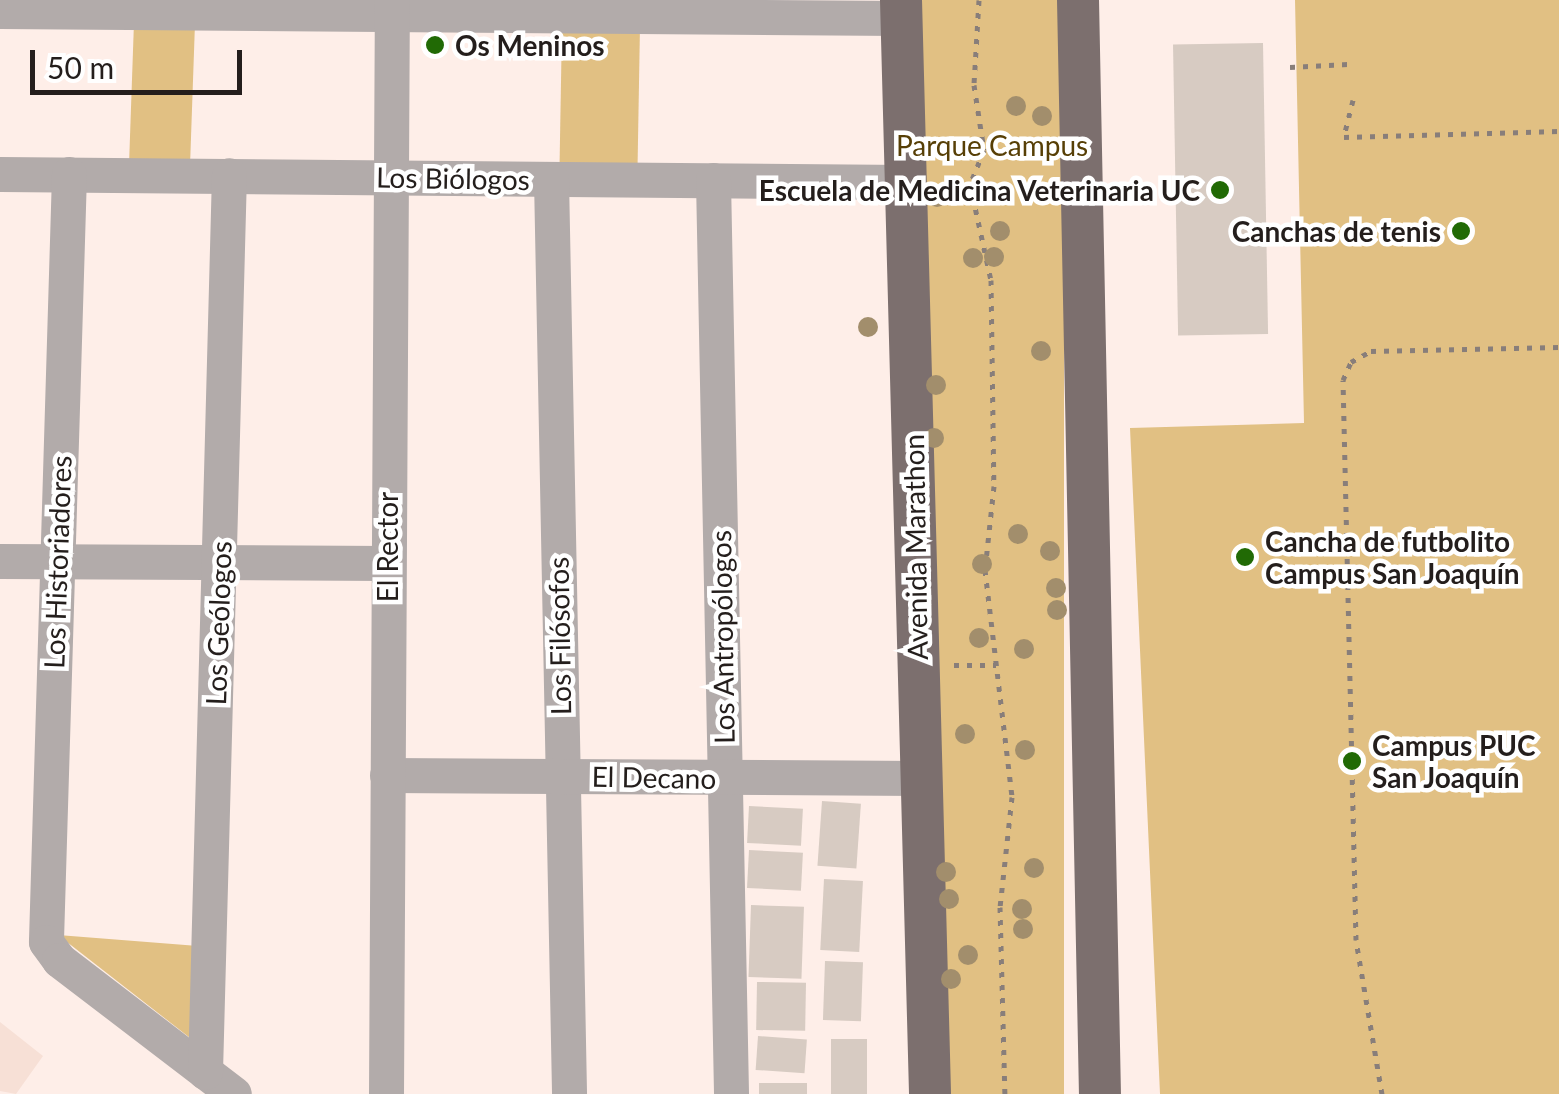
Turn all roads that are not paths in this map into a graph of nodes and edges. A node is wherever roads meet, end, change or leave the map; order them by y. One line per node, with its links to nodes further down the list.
1 (1078, 0): 26 (main road)
2 (392, 6): 3 (street); 4 (street); 8 (street, El Rector)
3 (901, 9): 11 (main road, Avenida Marathon)
4 (0, 11)
5 (0, 174): 6 (street, Los Biólogos)
6 (69, 174): 7 (street, Los Biólogos); 12 (street, Los Historiadores)
7 (229, 175): 8 (street, Los Biólogos); 14 (street, Los Geólogos)
8 (389, 177): 9 (street, Los Biólogos); 15 (street, El Rector)
9 (551, 179): 10 (street, Los Biólogos); 17 (street, Los Filósofos)
10 (713, 180): 11 (street, Los Biólogos); 18 (street, Los Antropólogos)
11 (906, 182): 19 (main road, Avenida Marathon)
12 (57, 560): 13 (street); 14 (street); 20 (street, Los Historiadores)
13 (0, 561)
14 (220, 562): 15 (street); 20 (street, Los Geólogos)
15 (386, 564): 16 (street, El Rector)
16 (387, 775): 17 (street, El Decano); 22 (street, El Rector)
17 (562, 776): 18 (street, El Decano); 23 (street, Los Filósofos)
18 (725, 778): 19 (street, El Decano); 24 (street, Los Antropólogos)
19 (921, 778): 25 (main road, Avenida Marathon)
20 (205, 1072): 21 (street)
21 (234, 1094)
22 (386, 1094)
23 (569, 1094)
24 (731, 1094)
25 (930, 1094)
26 (1100, 1094)

